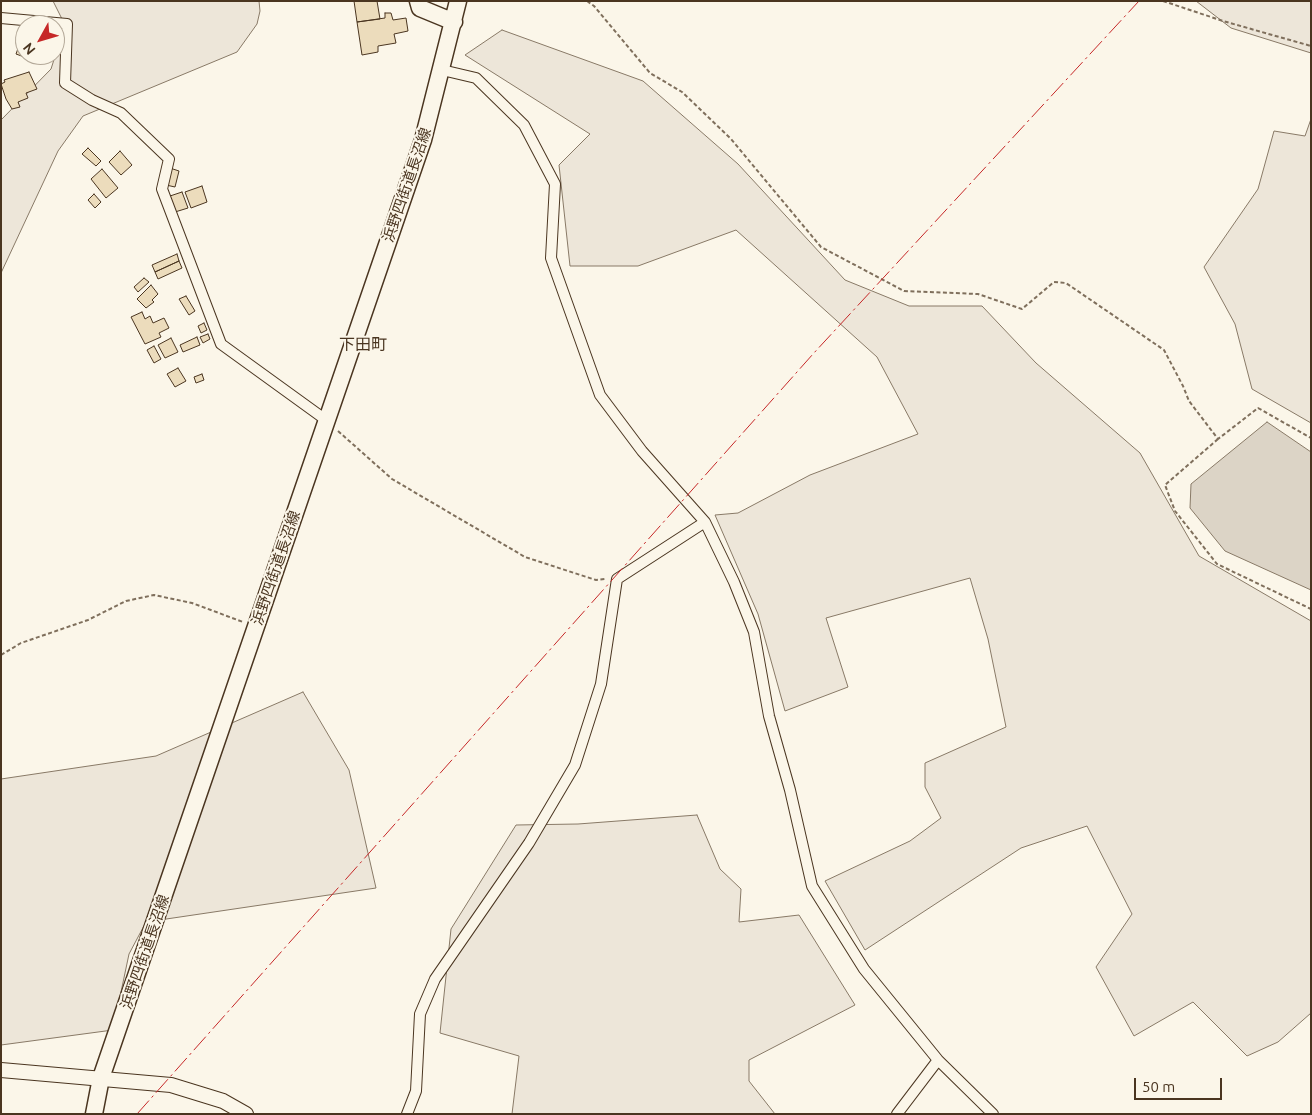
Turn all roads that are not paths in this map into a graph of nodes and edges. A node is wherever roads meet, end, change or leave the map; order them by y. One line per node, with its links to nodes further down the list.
1 (418, 1): 4 (main road)
2 (458, 1): 4 (main road, 浜野四街道長沼線)
3 (1, 18): 6 (street)
4 (454, 22): 5 (main road, 浜野四街道長沼線)
5 (442, 70): 6 (main road, 浜野四街道長沼線); 7 (street)
6 (326, 420): 10 (main road, 浜野四街道長沼線)
7 (705, 522): 8 (street); 13 (street)
8 (938, 1060): 14 (street); 15 (street)
9 (1, 1070): 10 (street)
10 (101, 1078): 11 (main road, 浜野四街道長沼線); 12 (street)
11 (94, 1114)
12 (246, 1114)
13 (407, 1114)
14 (897, 1114)
15 (994, 1114)

